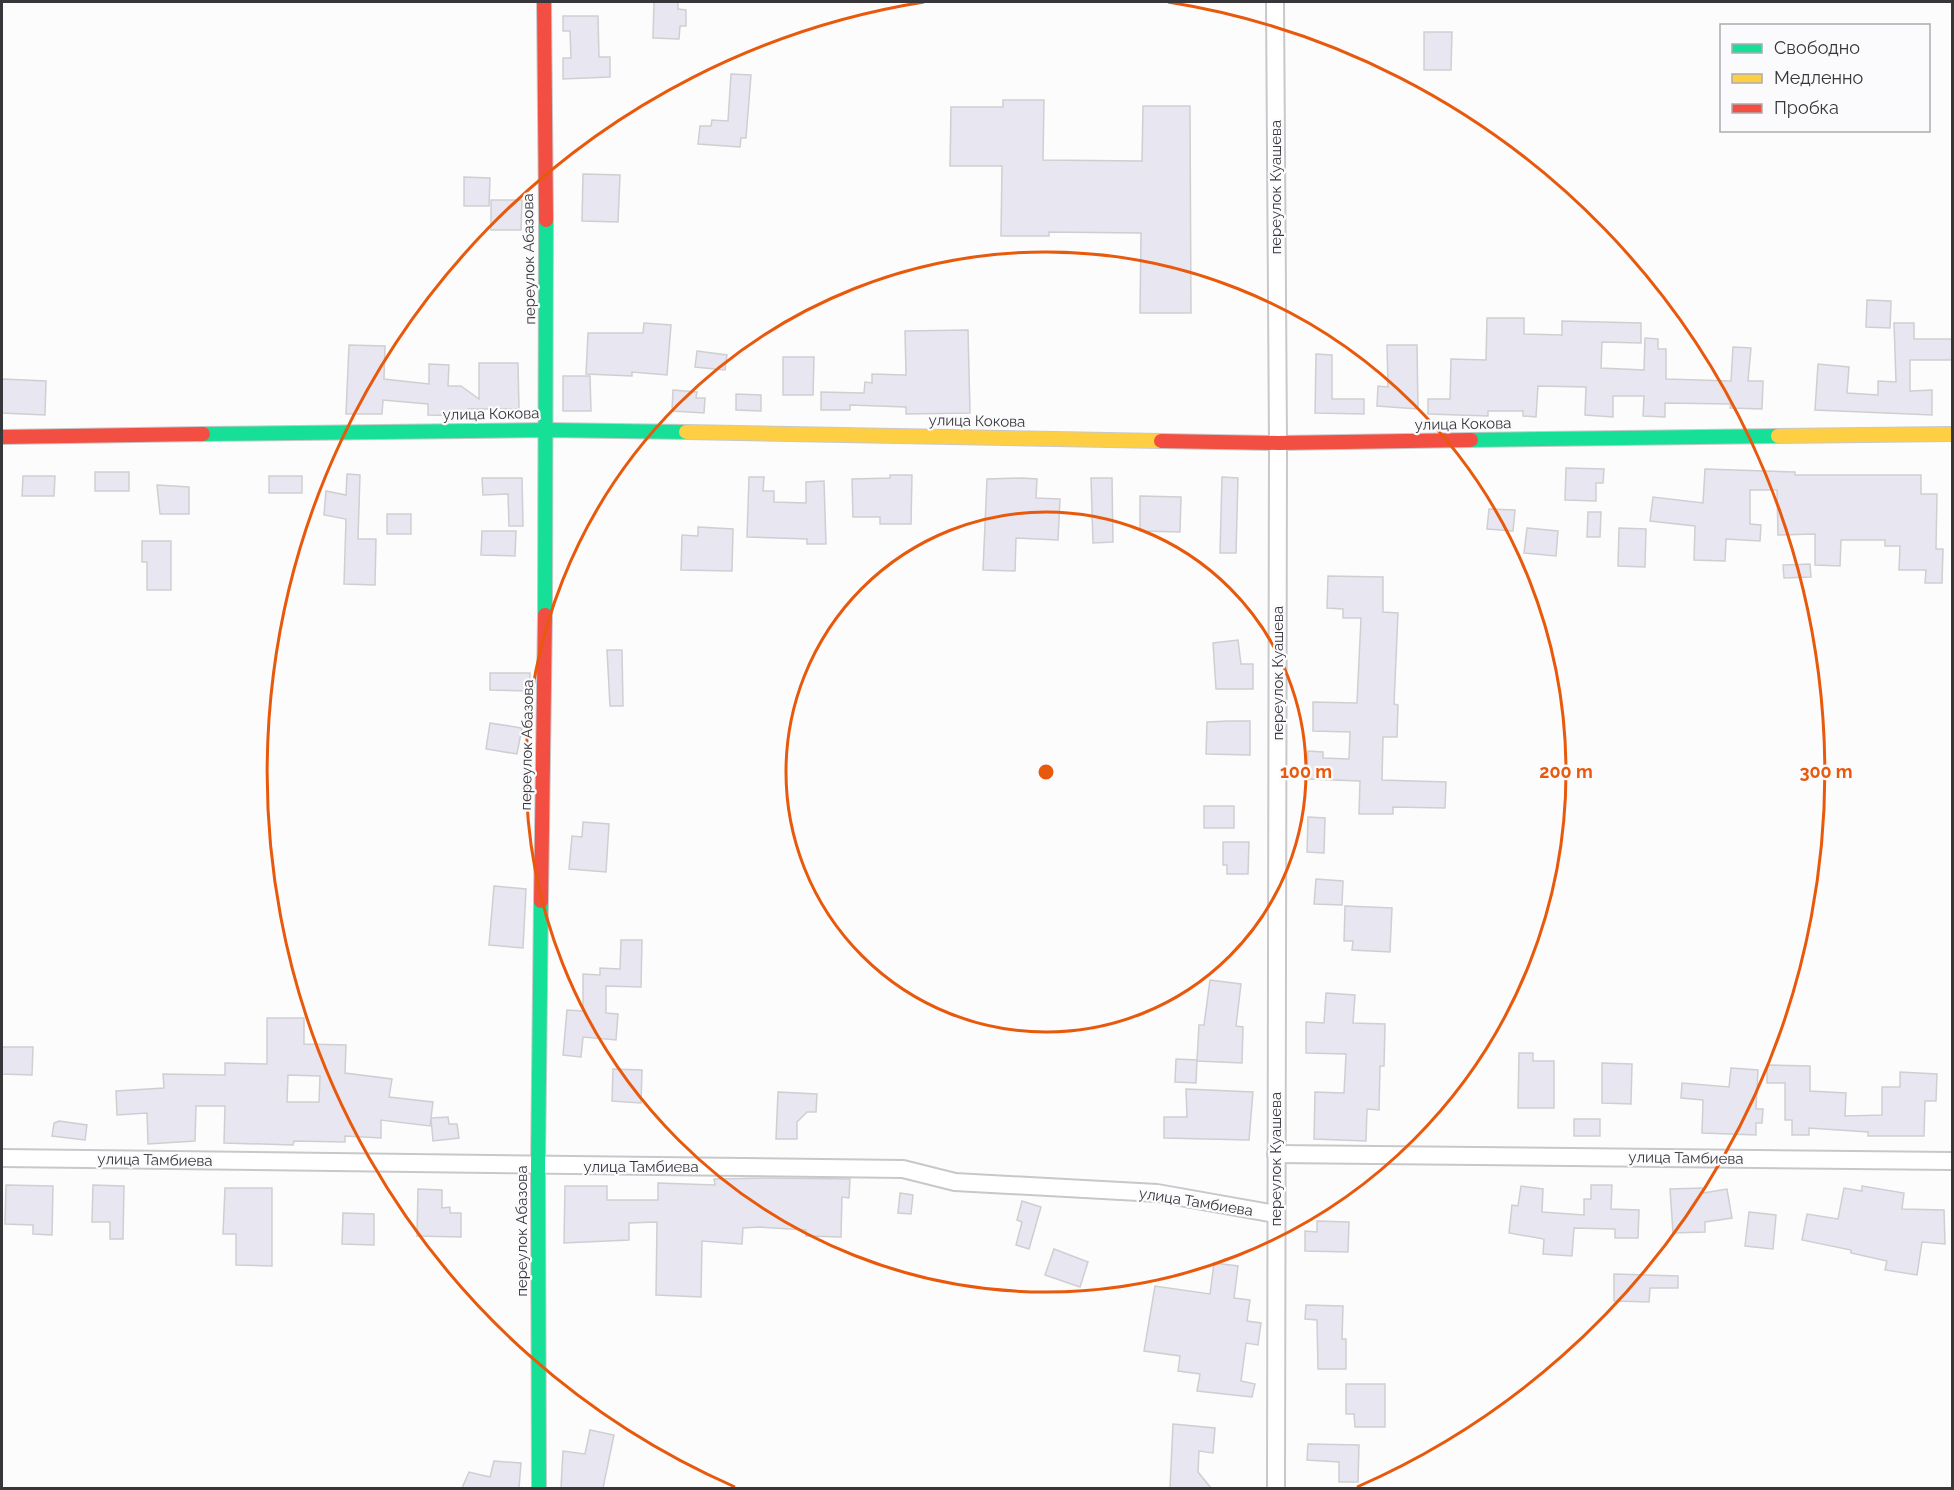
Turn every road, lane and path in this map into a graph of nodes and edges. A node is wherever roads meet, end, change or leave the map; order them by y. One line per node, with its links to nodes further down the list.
1 (544, 2): 3 (street, переулок Абазова)
2 (1275, 2): 6 (street, переулок Куашева)
3 (547, 430): 5 (street, улица Кокова); 6 (street, улица Кокова); 10 (street, переулок Абазова)
4 (1953, 434): 6 (street, улица Кокова)
5 (2, 437)
6 (1278, 443): 7 (street, переулок Куашева)
7 (1276, 1154): 9 (street, улица Тамбиева); 11 (street, переулок Куашева)
8 (2, 1158): 10 (street, улица Тамбиева)
9 (1953, 1161)
10 (538, 1166): 11 (street, улица Тамбиева); 12 (street, переулок Абазова)
11 (1276, 1214): 13 (street, переулок Куашева)
12 (539, 1488)
13 (1276, 1488)

